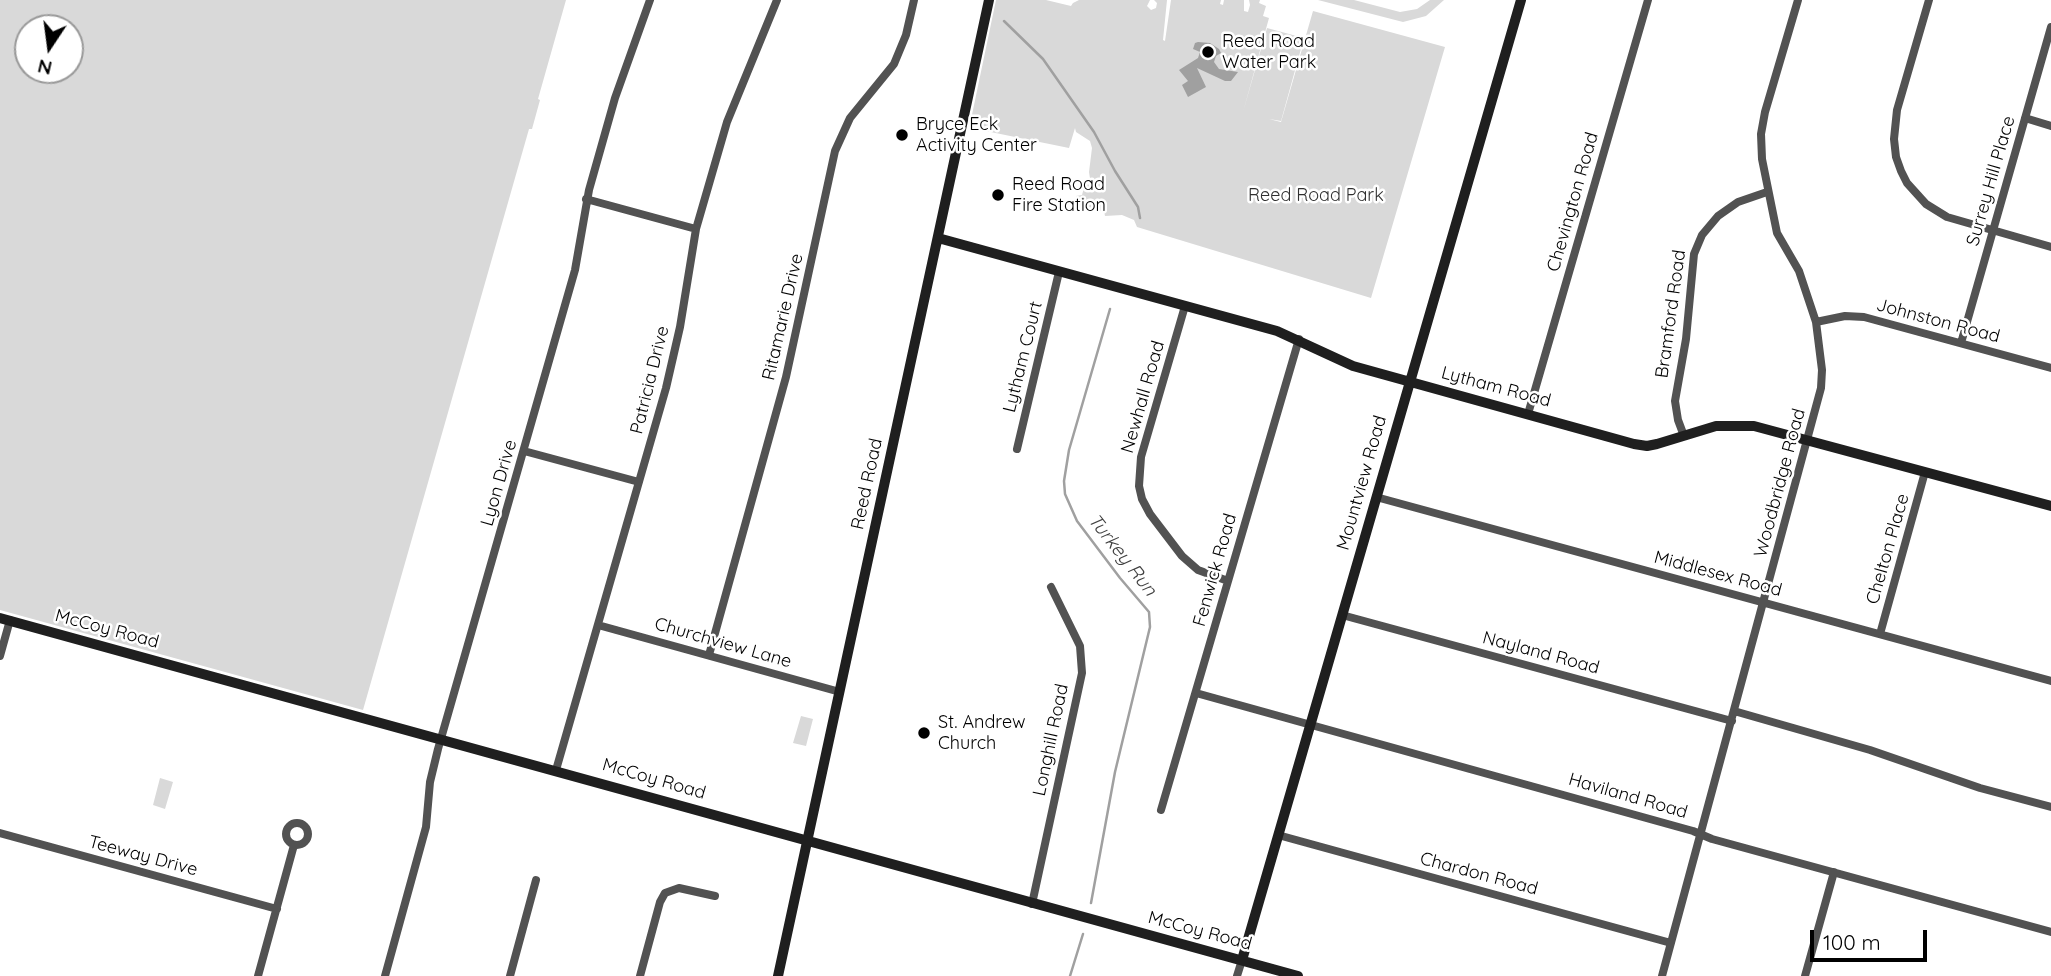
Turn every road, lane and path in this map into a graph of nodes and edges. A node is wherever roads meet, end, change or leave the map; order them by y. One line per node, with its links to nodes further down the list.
1 (650, 0): 13 (street, Lyon Drive)
2 (778, 0): 14 (street, Patricia Drive)
3 (914, 0): 41 (street, Ritamarie Drive)
4 (989, 0): 16 (main road, Reed Road)
5 (1521, 0): 24 (main road, Mountview Road)
6 (1648, 0): 25 (street, Chevington Road)
7 (1798, 0): 12 (street, Woodbridge Road)
8 (1929, 0): 15 (street)
9 (2051, 27): 10 (street, Surrey Hill Place)
10 (2025, 118): 11 (street); 15 (street, Surrey Hill Place)
11 (2051, 126)
12 (1767, 192): 20 (street, Woodbridge Road); 26 (street, Bramford Road)
13 (586, 199): 14 (street); 29 (street, Lyon Drive)
14 (696, 229): 31 (street, Patricia Drive)
15 (1993, 230): 17 (street); 22 (street, Surrey Hill Place)
16 (938, 238): 18 (main road, Lytham Road); 44 (main road, Reed Road)
17 (2051, 247)
18 (1059, 272): 19 (main road, Lytham Road); 28 (street, Lytham Court)
19 (1185, 306): 21 (main road, Lytham Road); 34 (street, Newhall Road)
20 (1816, 322): 22 (street, Johnston Road); 27 (street, Woodbridge Road)
21 (1299, 339): 24 (main road, Lytham Road); 34 (street, Fenwick Road)
22 (1961, 343): 23 (street, Johnston Road)
23 (2051, 368)
24 (1410, 382): 25 (main road, Lytham Road); 32 (main road, Mountview Road)
25 (1528, 414): 26 (main road, Lytham Road)
26 (1684, 436): 27 (main road, Lytham Road)
27 (1808, 440): 30 (main road, Lytham Road); 36 (street, Woodbridge Road)
28 (1017, 449)
29 (524, 451): 31 (street); 49 (street, Lyon Drive)
30 (1925, 472): 33 (main road, Lytham Road); 40 (street, Chelton Place)
31 (639, 482): 39 (street, Patricia Drive)
32 (1376, 497): 36 (street, Middlesex Road); 37 (main road, Mountview Road)
33 (2051, 506)
34 (1228, 581): 45 (street, Fenwick Road)
35 (1051, 587): 61 (street, Longhill Road)
36 (1764, 603): 40 (street, Middlesex Road); 46 (street, Woodbridge Road)
37 (1342, 615): 47 (street, Nayland Road); 48 (main road, Mountview Road)
38 (5, 619): 42 (street); 49 (main road, McCoy Road)
39 (598, 625): 41 (street, Churchview Lane); 50 (street, Patricia Drive)
40 (1880, 634): 43 (street, Middlesex Road)
41 (709, 655): 44 (street, Churchview Lane)
42 (0, 656)
43 (2051, 681)
44 (840, 692): 56 (main road, Reed Road)
45 (1196, 693): 48 (street, Haviland Road); 52 (street, Fenwick Road)
46 (1734, 711): 47 (street, Woodbridge Road); 51 (street)
47 (1732, 721): 54 (street, Woodbridge Road)
48 (1310, 725): 54 (street, Haviland Road); 55 (main road, Mountview Road)
49 (442, 738): 50 (main road, McCoy Road); 67 (street, Lyon Drive)
50 (556, 769): 56 (main road, McCoy Road)
51 (2051, 807)
52 (1161, 810)
53 (0, 833): 62 (street, Teeway Drive)
54 (1700, 834): 58 (street, Haviland Road); 64 (street, Woodbridge Road)
55 (1278, 835): 64 (street, Chardon Road); 65 (main road, Mountview Road)
56 (807, 840): 61 (main road, McCoy Road); 70 (main road, Reed Road)
57 (294, 845): 62 (street)
58 (1834, 872): 63 (street, Haviland Road); 74 (street)
59 (536, 880): 68 (street)
60 (715, 896): 69 (street)
61 (1032, 904): 65 (main road, McCoy Road)
62 (277, 909): 66 (street)
63 (2051, 932)
64 (1671, 943): 73 (street, Woodbridge Road)
65 (1242, 960): 71 (street, Mountview Road); 72 (main road, McCoy Road)
66 (258, 976)
67 (385, 976)
68 (510, 976)
69 (640, 976)
70 (778, 976)
71 (1237, 976)
72 (1298, 976)
73 (1662, 976)
74 (1805, 976)

